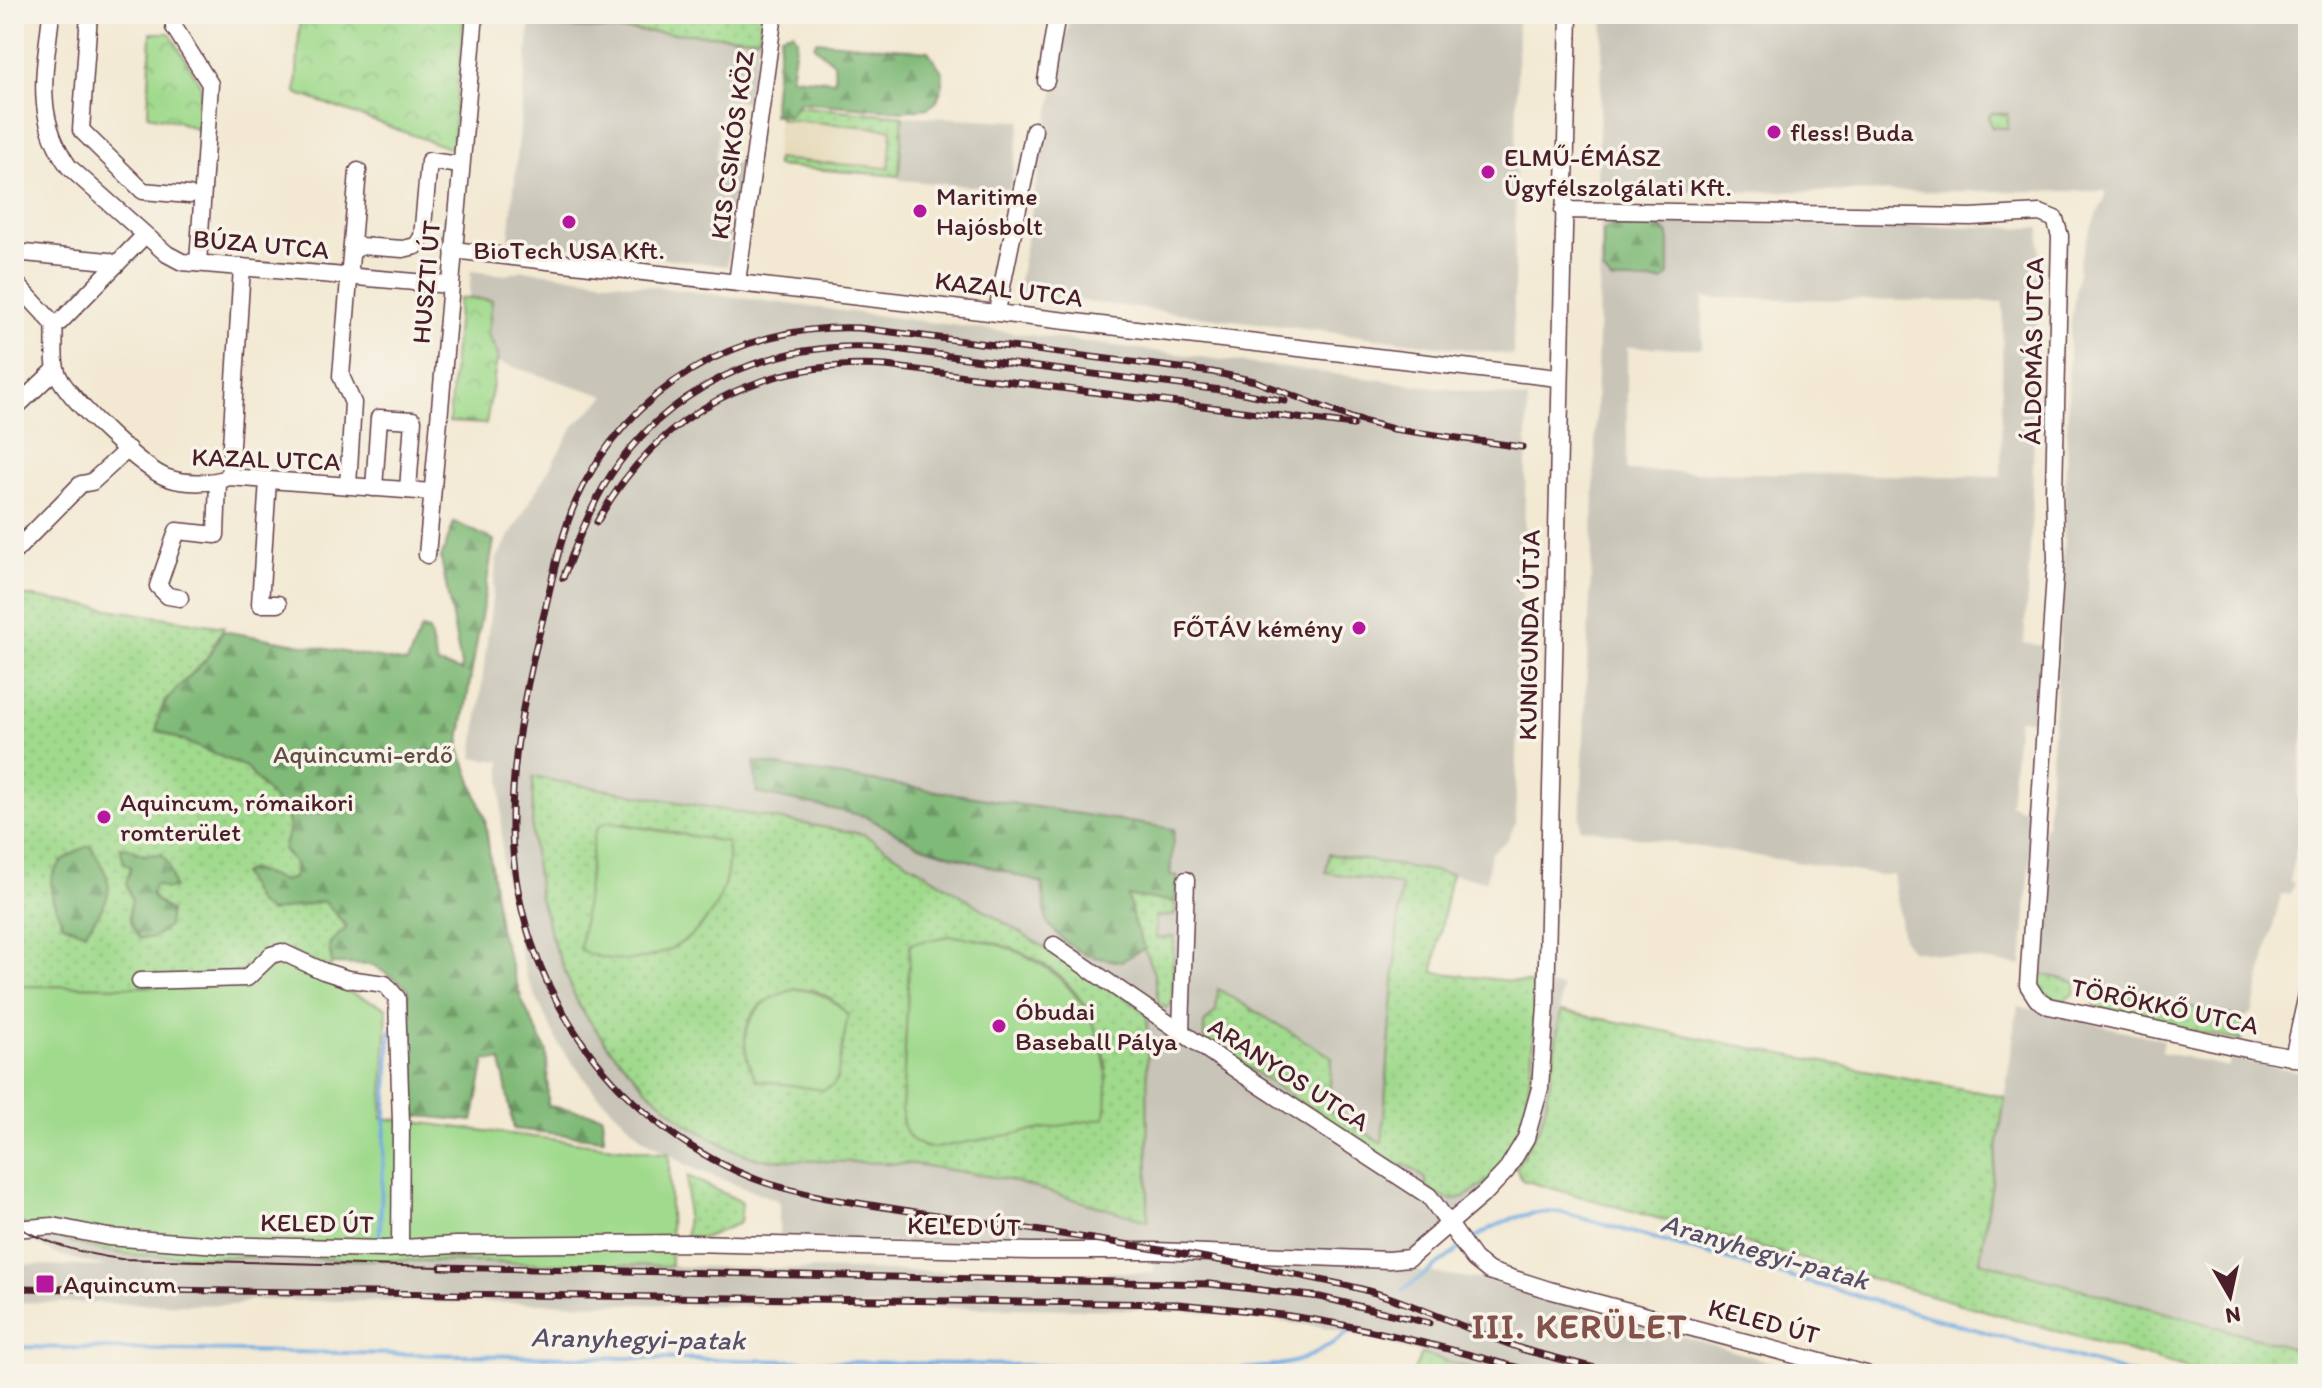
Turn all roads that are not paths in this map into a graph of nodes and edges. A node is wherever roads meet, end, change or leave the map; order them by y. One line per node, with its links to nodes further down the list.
1 (51, 14): 11 (street, BÚZA UTCA)
2 (89, 14): 9 (street)
3 (174, 14): 20 (street)
4 (475, 14): 12 (street, HUSZTI ÚT)
5 (774, 14): 25 (street, KIS CSIKÓS KÖZ)
6 (1057, 14): 8 (street)
7 (1569, 14): 15 (street, KUNIGUNDA ÚTJA)
8 (1046, 81)
9 (81, 130): 11 (street); 14 (street)
10 (1034, 130): 27 (street)
11 (54, 139): 16 (street, BÚZA UTCA)
12 (461, 165): 17 (street, HUSZTI ÚT); 19 (street)
13 (358, 171): 19 (street)
14 (189, 195)
15 (1563, 210): 30 (street, KUNIGUNDA ÚTJA); 45 (street, ÁLDOMÁS UTCA)
16 (145, 235): 20 (street, BÚZA UTCA); 21 (street)
17 (453, 250): 25 (street, KAZAL UTCA); 26 (street, HUSZTI ÚT)
18 (14, 252): 21 (street)
19 (352, 252): 23 (street)
20 (198, 263): 22 (street, BÚZA UTCA)
21 (116, 265): 28 (street)
22 (242, 267): 23 (street, BÚZA UTCA); 33 (street)
23 (349, 276): 26 (street, BÚZA UTCA); 35 (street)
24 (14, 281): 28 (street)
25 (737, 282): 27 (street, KAZAL UTCA)
26 (450, 285): 38 (street, HUSZTI ÚT)
27 (997, 311): 30 (street, KAZAL UTCA)
28 (54, 324): 29 (street)
29 (56, 369): 31 (street); 32 (street, KAZAL UTCA)
30 (1558, 378): 51 (street, KUNIGUNDA ÚTJA)
31 (14, 409)
32 (128, 449): 33 (street, KAZAL UTCA); 39 (street)
33 (224, 480): 34 (street, KAZAL UTCA); 41 (street)
34 (268, 480): 35 (street, KAZAL UTCA); 42 (street)
35 (348, 485): 36 (street, KAZAL UTCA)
36 (374, 488): 37 (street, KAZAL UTCA); 37 (street)
37 (408, 490): 38 (street, KAZAL UTCA)
38 (432, 492): 40 (street, HUSZTI ÚT)
39 (14, 552)
40 (427, 555)
41 (180, 598)
42 (278, 604)
43 (1186, 880): 48 (street)
44 (1054, 945): 48 (street, ARANYOS UTCA)
45 (2028, 977): 49 (street, TÖRÖKKŐ UTCA)
46 (140, 981): 52 (street)
47 (2308, 990): 49 (street)
48 (1181, 1032): 51 (street, ARANYOS UTCA)
49 (2300, 1059)
50 (14, 1229): 52 (street, KELED ÚT)
51 (1453, 1230): 52 (street, KELED ÚT); 53 (street, KELED ÚT)
52 (385, 1248)
53 (1866, 1374)

